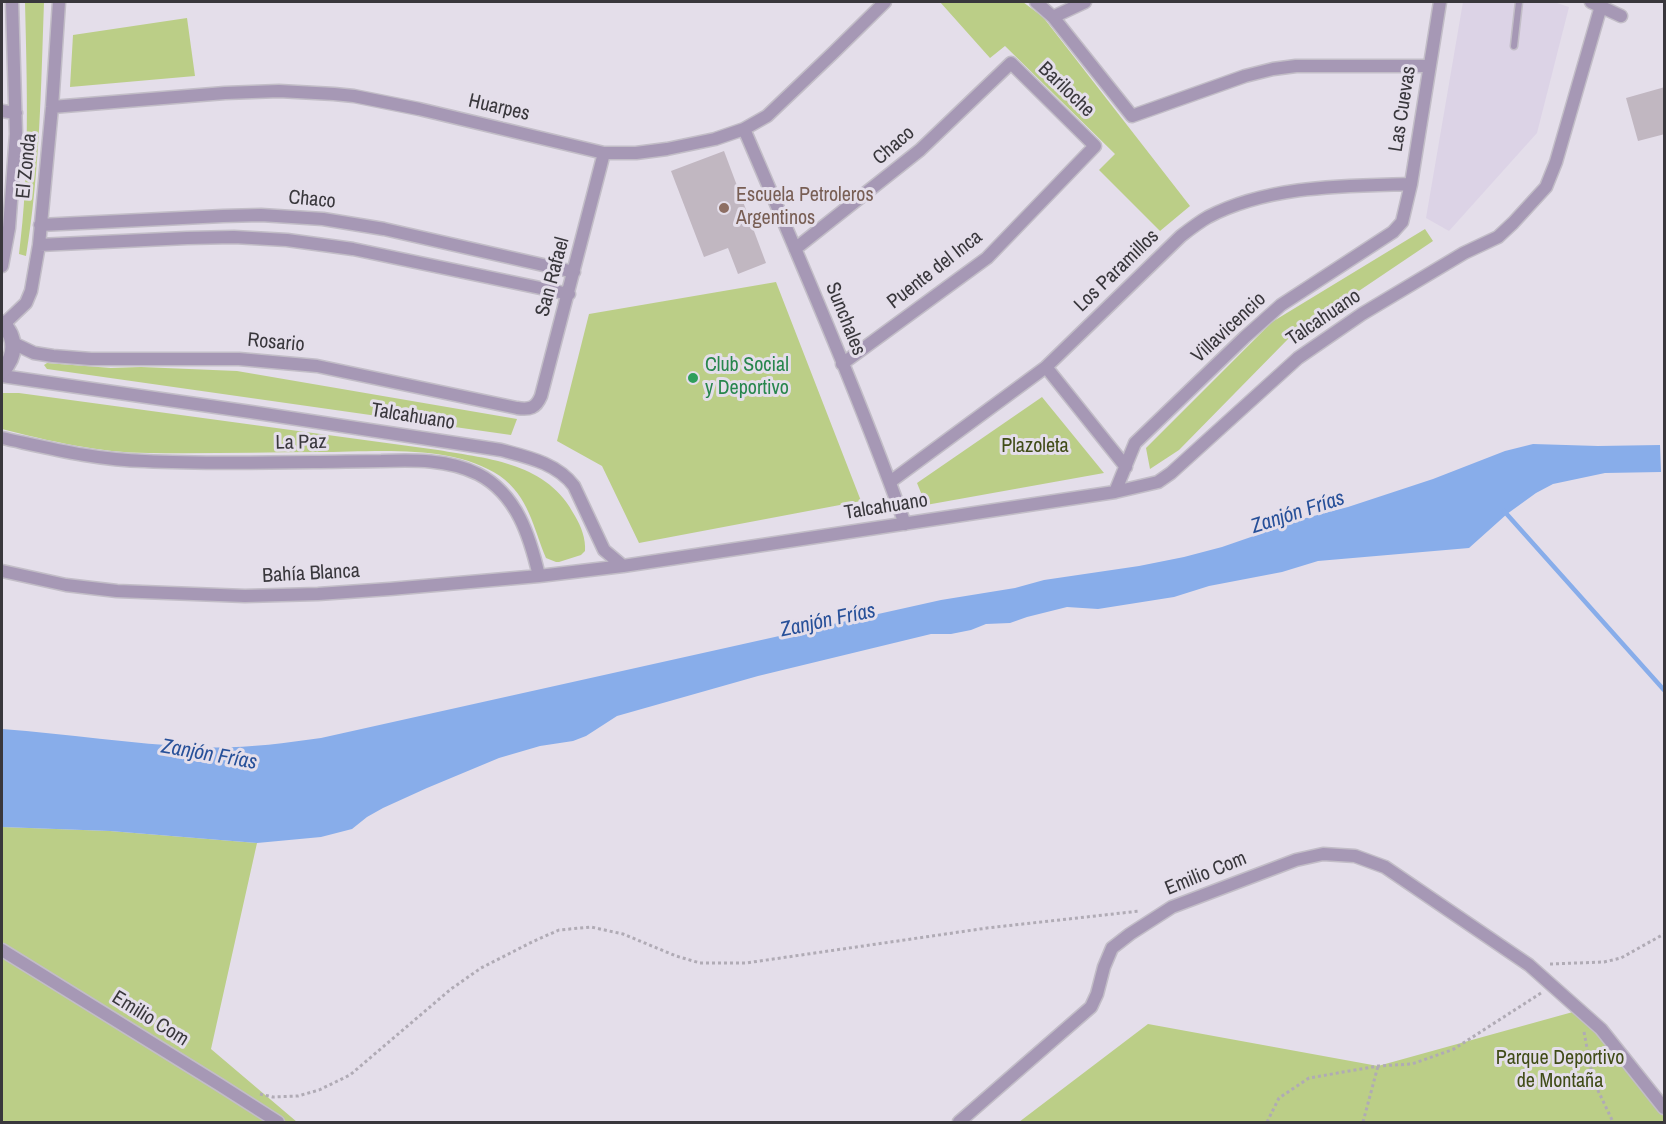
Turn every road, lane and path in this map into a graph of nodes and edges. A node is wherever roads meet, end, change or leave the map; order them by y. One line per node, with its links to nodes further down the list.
1 (12, 2): 16 (street, El Zonda)
2 (59, 2): 14 (street, El Zonda)
3 (885, 2): 17 (street, Huarpes)
4 (1036, 2): 10 (street)
5 (1085, 2): 10 (street)
6 (1440, 2): 13 (street, Las Cuevas)
7 (1519, 2): 11 (lane)
8 (1596, 4): 9 (street); 39 (street, Talcahuano)
9 (1622, 16)
10 (1053, 17): 13 (street)
11 (1514, 46)
12 (1011, 63): 18 (street, Bariloche); 25 (street, Chaco)
13 (1429, 66): 20 (street, Las Cuevas)
14 (52, 107): 19 (street, Huarpes); 22 (street, El Zonda)
15 (2, 111): 16 (street)
16 (16, 112): 23 (street, El Zonda)
17 (744, 129): 19 (street, Huarpes); 25 (street, Sunchales)
18 (1095, 146): 31 (street, Puente del Inca)
19 (604, 153): 27 (street, San Rafael)
20 (1411, 184): 21 (street, Las Cuevas); 32 (street, Los Paramillos)
21 (1402, 222): 37 (street, Villavicencio)
22 (40, 225): 24 (street, El Zonda); 27 (street, Chaco)
23 (4, 243): 26 (street, El Zonda)
24 (39, 245): 28 (street); 29 (street, El Zonda)
25 (795, 249): 31 (street, Sunchales)
26 (2, 267)
27 (574, 272): 28 (street, San Rafael)
28 (569, 294): 35 (street, San Rafael)
29 (3, 323): 30 (street)
30 (13, 343): 33 (street); 35 (street, Rosario)
31 (843, 364): 38 (street, Sunchales)
32 (1046, 366): 37 (street); 38 (street, Los Paramillos)
33 (2, 371)
34 (2, 376): 41 (street, Talcahuano)
35 (533, 408)
36 (2, 438): 43 (street, La Paz)
37 (1125, 467): 39 (street, Villavicencio)
38 (890, 482): 40 (street, Sunchales)
39 (1115, 492): 40 (street, Talcahuano)
40 (906, 524): 41 (street, Talcahuano)
41 (623, 566): 43 (street, Bahía Blanca)
42 (2, 571): 43 (street, Bahía Blanca)
43 (539, 576)
44 (1172, 907): 47 (street, Emilio Com); 51 (path); 54 (street, Emilio Com)
45 (1665, 934): 47 (path)
46 (2, 950): 53 (street, Emilio Com)
47 (1529, 965): 48 (street, Emilio Com)
48 (1552, 986): 49 (street, Emilio Com); 50 (path)
49 (1580, 1010): 52 (street, Emilio Com); 57 (path)
50 (1378, 1066): 55 (path); 56 (path)
51 (252, 1092)
52 (1665, 1108)
53 (278, 1122)
54 (959, 1122)
55 (1267, 1122)
56 (1362, 1122)
57 (1613, 1122)

